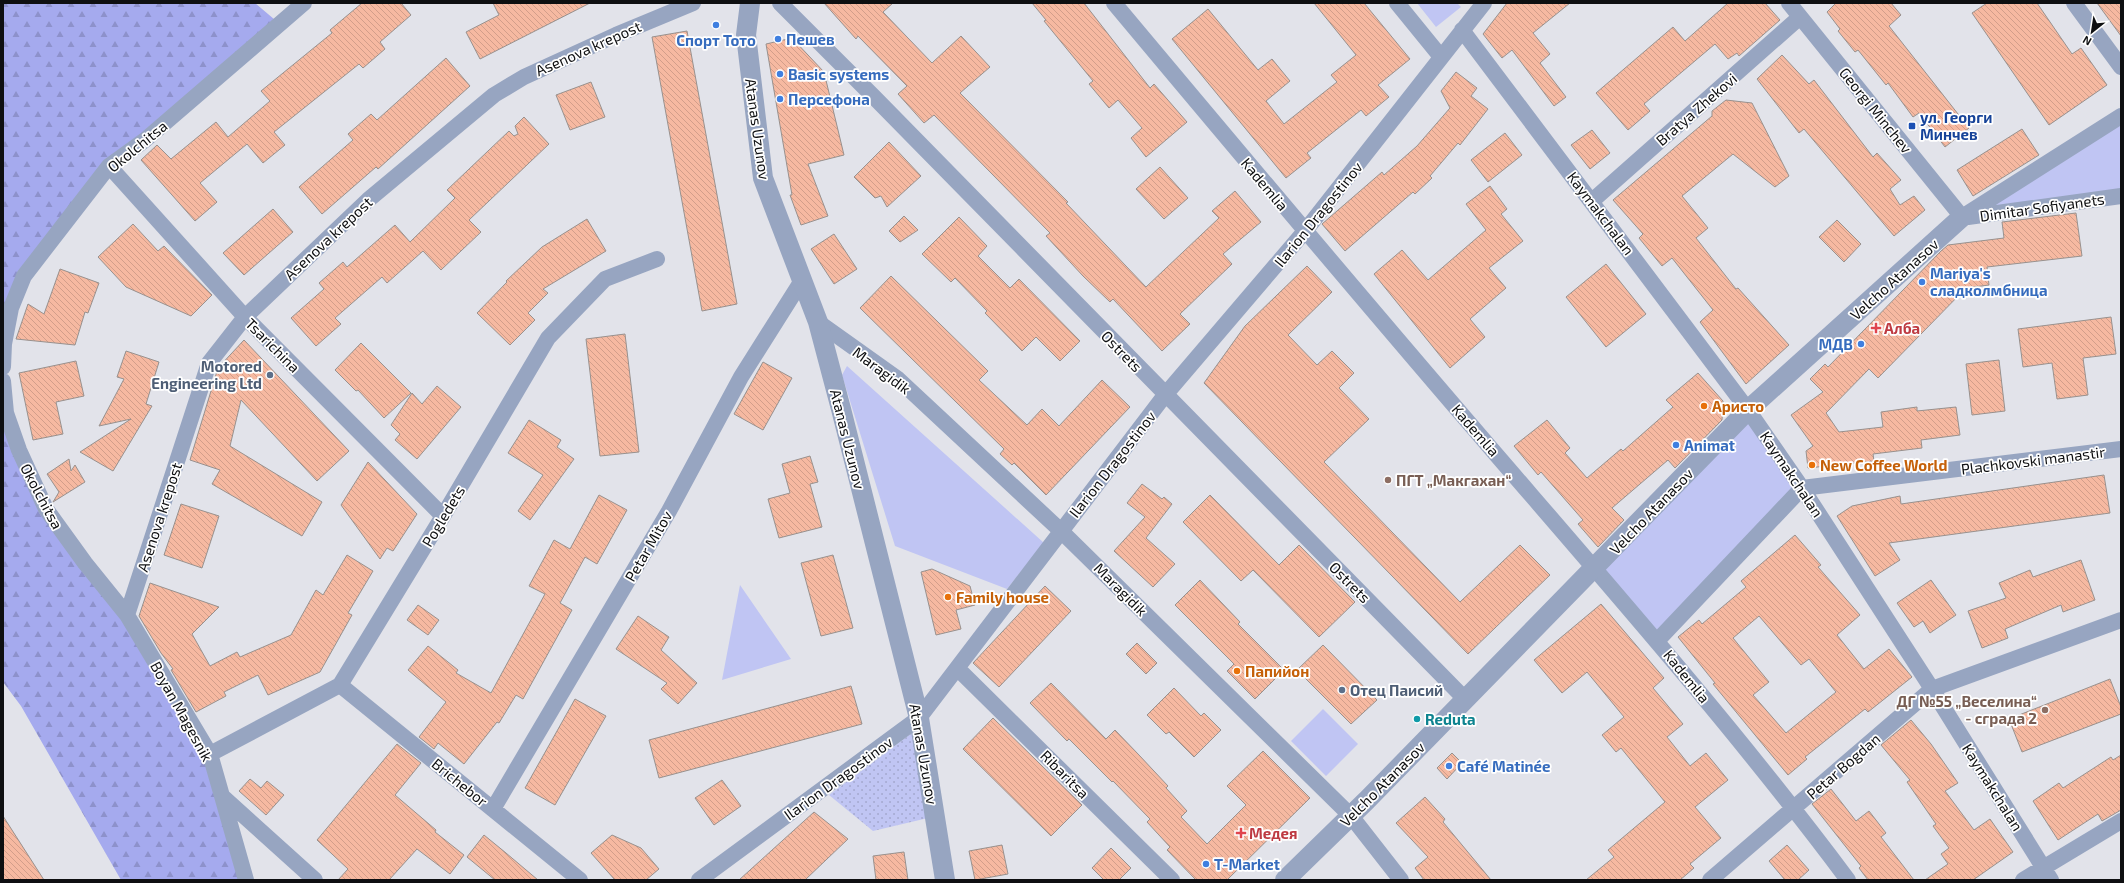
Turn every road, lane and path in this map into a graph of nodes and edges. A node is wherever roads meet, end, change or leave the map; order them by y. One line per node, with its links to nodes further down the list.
1 (304, 3): 15 (street, Okolchitsa)
2 (693, 3): 22 (street, Asenova krepost)
3 (750, 3): 21 (street, Atanas Uzunov)
4 (780, 3): 26 (street, Ostrets)
5 (1114, 3): 19 (street, Kademlia)
6 (1397, 3): 12 (street)
7 (1484, 3): 11 (street, Ilarion Dragostinov)
8 (1789, 3): 10 (street, Georgi Minchev)
9 (2074, 3): 13 (street)
10 (1800, 17): 17 (street, Bratya Zhekovi); 18 (street, Georgi Minchev)
11 (1462, 30): 12 (street, Ilarion Dragostinov); 17 (street, Kaymakchalan)
12 (1441, 57): 19 (street, Ilarion Dragostinov)
13 (2121, 67)
14 (2121, 116): 18 (street, Velcho Atanasov)
15 (109, 166): 22 (street, Tsarichina); 24 (street, Okolchitsa)
16 (2121, 196): 18 (street, Dimitar Sofiyanets)
17 (1592, 201): 27 (street, Kaymakchalan)
18 (1962, 217): 27 (street, Velcho Atanasov)
19 (1305, 231): 26 (street, Ilarion Dragostinov); 32 (street, Kademlia)
20 (657, 259): 30 (street, Pogledets)
21 (801, 282): 23 (street, Atanas Uzunov); 44 (street, Petar Mitov)
22 (245, 317): 30 (street, Tsarichina); 33 (street, Asenova krepost)
23 (818, 322): 31 (street, Maragidik); 40 (street, Atanas Uzunov)
24 (3, 367)
25 (3, 381): 33 (street, Okolchitsa)
26 (1165, 395): 31 (street, Ilarion Dragostinov); 39 (street, Ostrets)
27 (1748, 410): 29 (street, Kaymakchalan); 32 (street, Velcho Atanasov)
28 (2121, 449): 29 (street, Plachkovski manastir)
29 (1802, 488): 35 (street); 38 (street, Kaymakchalan)
30 (443, 516): 37 (street, Pogledets)
31 (1061, 530): 36 (street, Ilarion Dragostinov); 45 (street, Maragidik)
32 (1595, 568): 35 (street, Kademlia); 39 (street, Velcho Atanasov)
33 (127, 615): 41 (street, Boyan Magesnik)
34 (2121, 620): 38 (street, Petar Bogdan)
35 (1657, 641): 43 (street, Kademlia)
36 (957, 668): 40 (street, Ilarion Dragostinov); 53 (street, Ribaritsa)
37 (340, 685): 41 (street); 44 (street, Brichebor)
38 (1932, 690): 43 (street, Petar Bogdan); 47 (street, Kaymakchalan)
39 (1465, 699): 45 (street, Velcho Atanasov)
40 (919, 718): 51 (street, Ilarion Dragostinov); 52 (street, Atanas Uzunov)
41 (210, 754): 42 (street, Boyan Magesnik)
42 (222, 797): 48 (street, Boyan Magesnik); 49 (street)
43 (1795, 808): 56 (street, Petar Bogdan); 57 (street, Kademlia)
44 (493, 809): 50 (street, Brichebor)
45 (1351, 816): 54 (street, Velcho Atanasov); 55 (street, Maragidik)
46 (2121, 821): 47 (street)
47 (2047, 873): 58 (street)
48 (246, 880)
49 (315, 880)
50 (580, 880)
51 (699, 880)
52 (945, 880)
53 (1172, 880)
54 (1285, 880)
55 (1401, 880)
56 (1710, 880)
57 (1848, 880)
58 (2023, 880)

